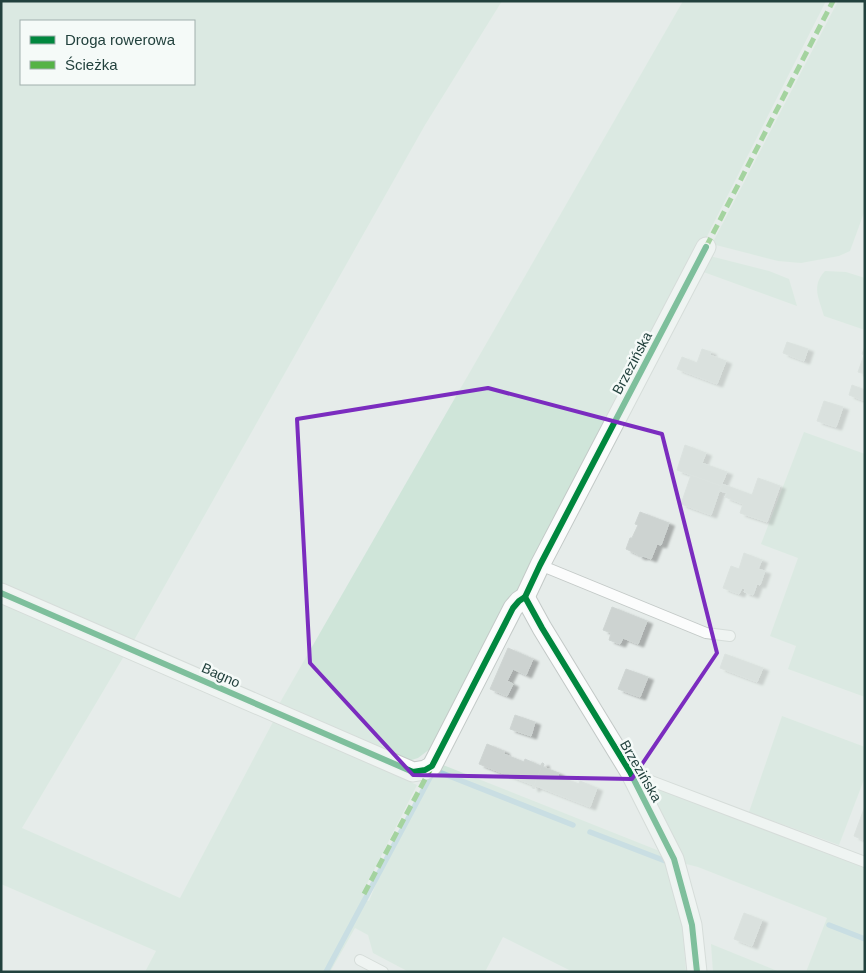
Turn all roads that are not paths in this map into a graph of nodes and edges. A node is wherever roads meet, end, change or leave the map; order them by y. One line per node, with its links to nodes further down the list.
1 (706, 246): 2 (street, Brzezińska)
2 (540, 565): 4 (street, Brzezińska); 5 (lane)
3 (1, 593): 6 (street, Bagno)
4 (525, 597): 6 (street, Brzezińska); 7 (street, Brzezińska)
5 (730, 636)
6 (432, 766)
7 (630, 772): 8 (lane); 11 (street, Brzezińska)
8 (865, 862)
9 (360, 960): 10 (lane)
10 (383, 972)
11 (697, 972)

